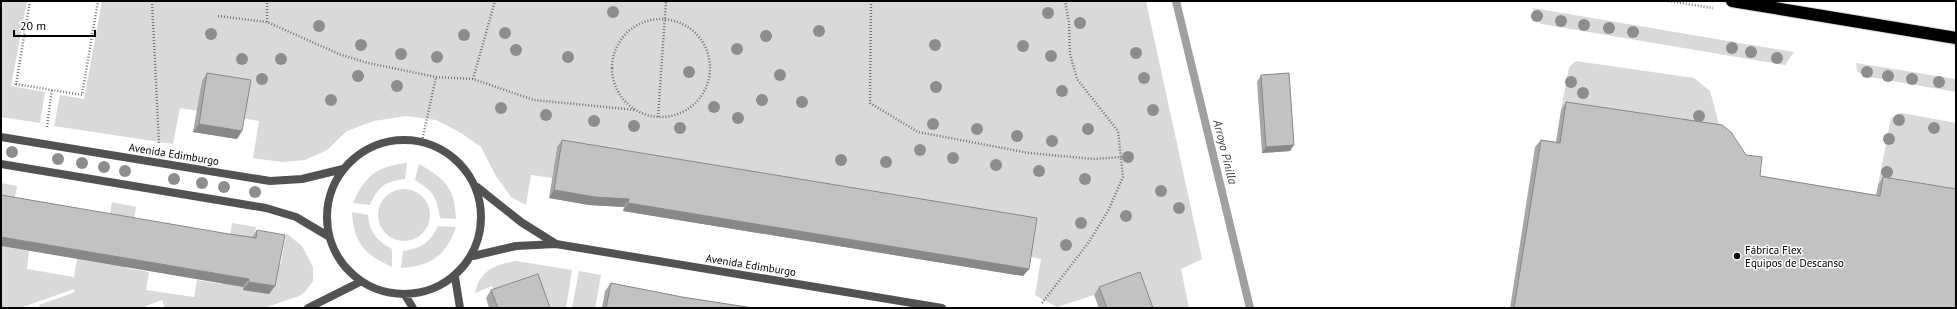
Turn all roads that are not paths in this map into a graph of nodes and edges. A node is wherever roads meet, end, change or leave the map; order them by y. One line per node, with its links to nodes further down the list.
1 (1732, 1): 2 (highway)
2 (1956, 38)
3 (1, 137): 5 (street, Avenida Edimburgo)
4 (1, 164): 7 (street)
5 (343, 169): 6 (street); 7 (street)
6 (477, 187): 8 (street, Avenida Edimburgo); 9 (street)
7 (328, 236): 11 (street)
8 (556, 244): 9 (street, Avenida Edimburgo); 16 (street, Avenida Edimburgo)
9 (472, 256): 10 (street)
10 (456, 276): 12 (street); 15 (street)
11 (360, 282): 12 (street); 13 (street)
12 (405, 295): 14 (street)
13 (308, 308)
14 (413, 308)
15 (460, 308)
16 (942, 308)

